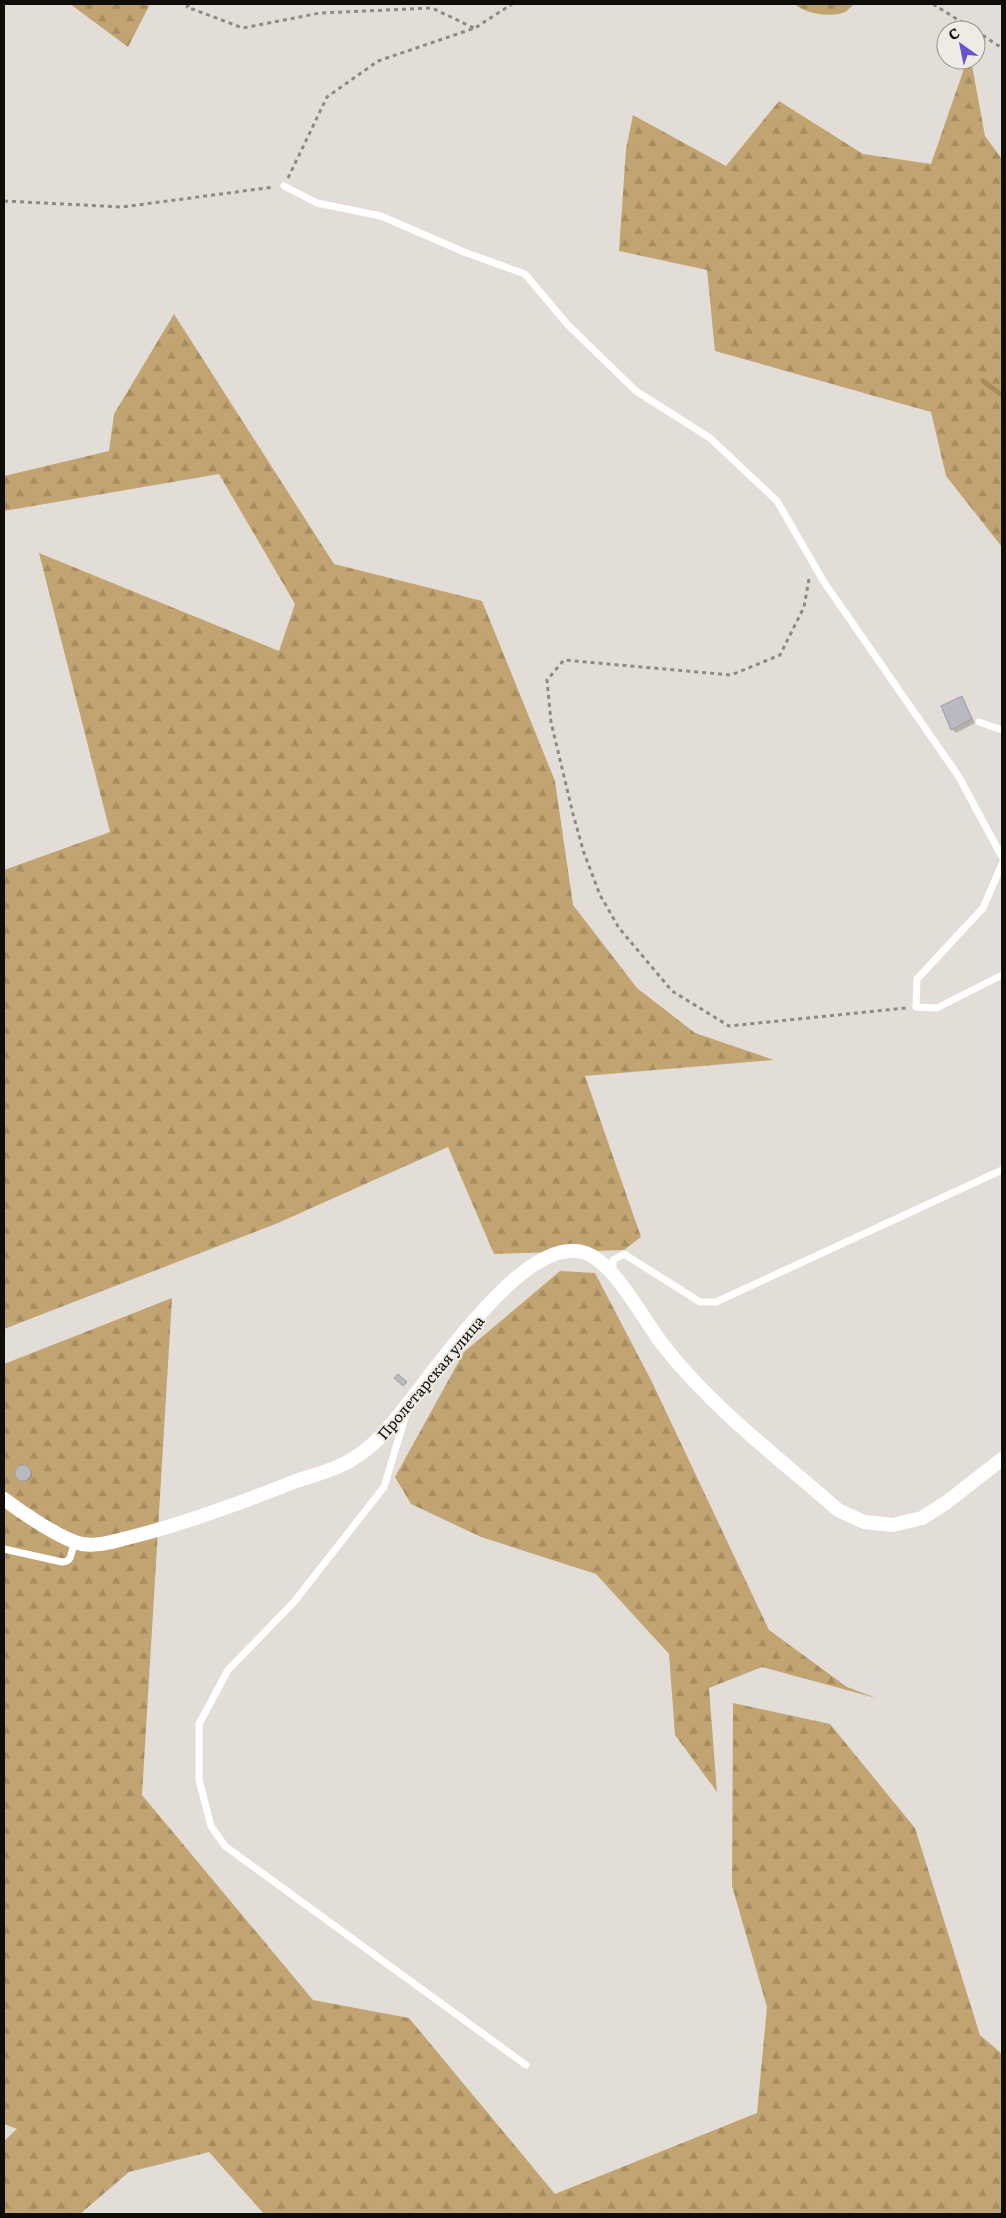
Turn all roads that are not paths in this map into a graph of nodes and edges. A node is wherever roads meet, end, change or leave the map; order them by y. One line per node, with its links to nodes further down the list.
1 (284, 186): 4 (lane)
2 (979, 722): 3 (lane)
3 (1002, 730)
4 (1002, 857)
5 (1002, 864): 6 (lane)
6 (1002, 975)
7 (1002, 1170): 8 (lane)
8 (613, 1273): 9 (street, Пролетарская улица); 10 (street, Пролетарская улица)
9 (410, 1401): 12 (street, Пролетарская улица); 14 (lane)
10 (1002, 1459)
11 (4, 1499): 12 (street, Пролетарская улица)
12 (82, 1544): 13 (lane)
13 (4, 1549)
14 (526, 2065)

